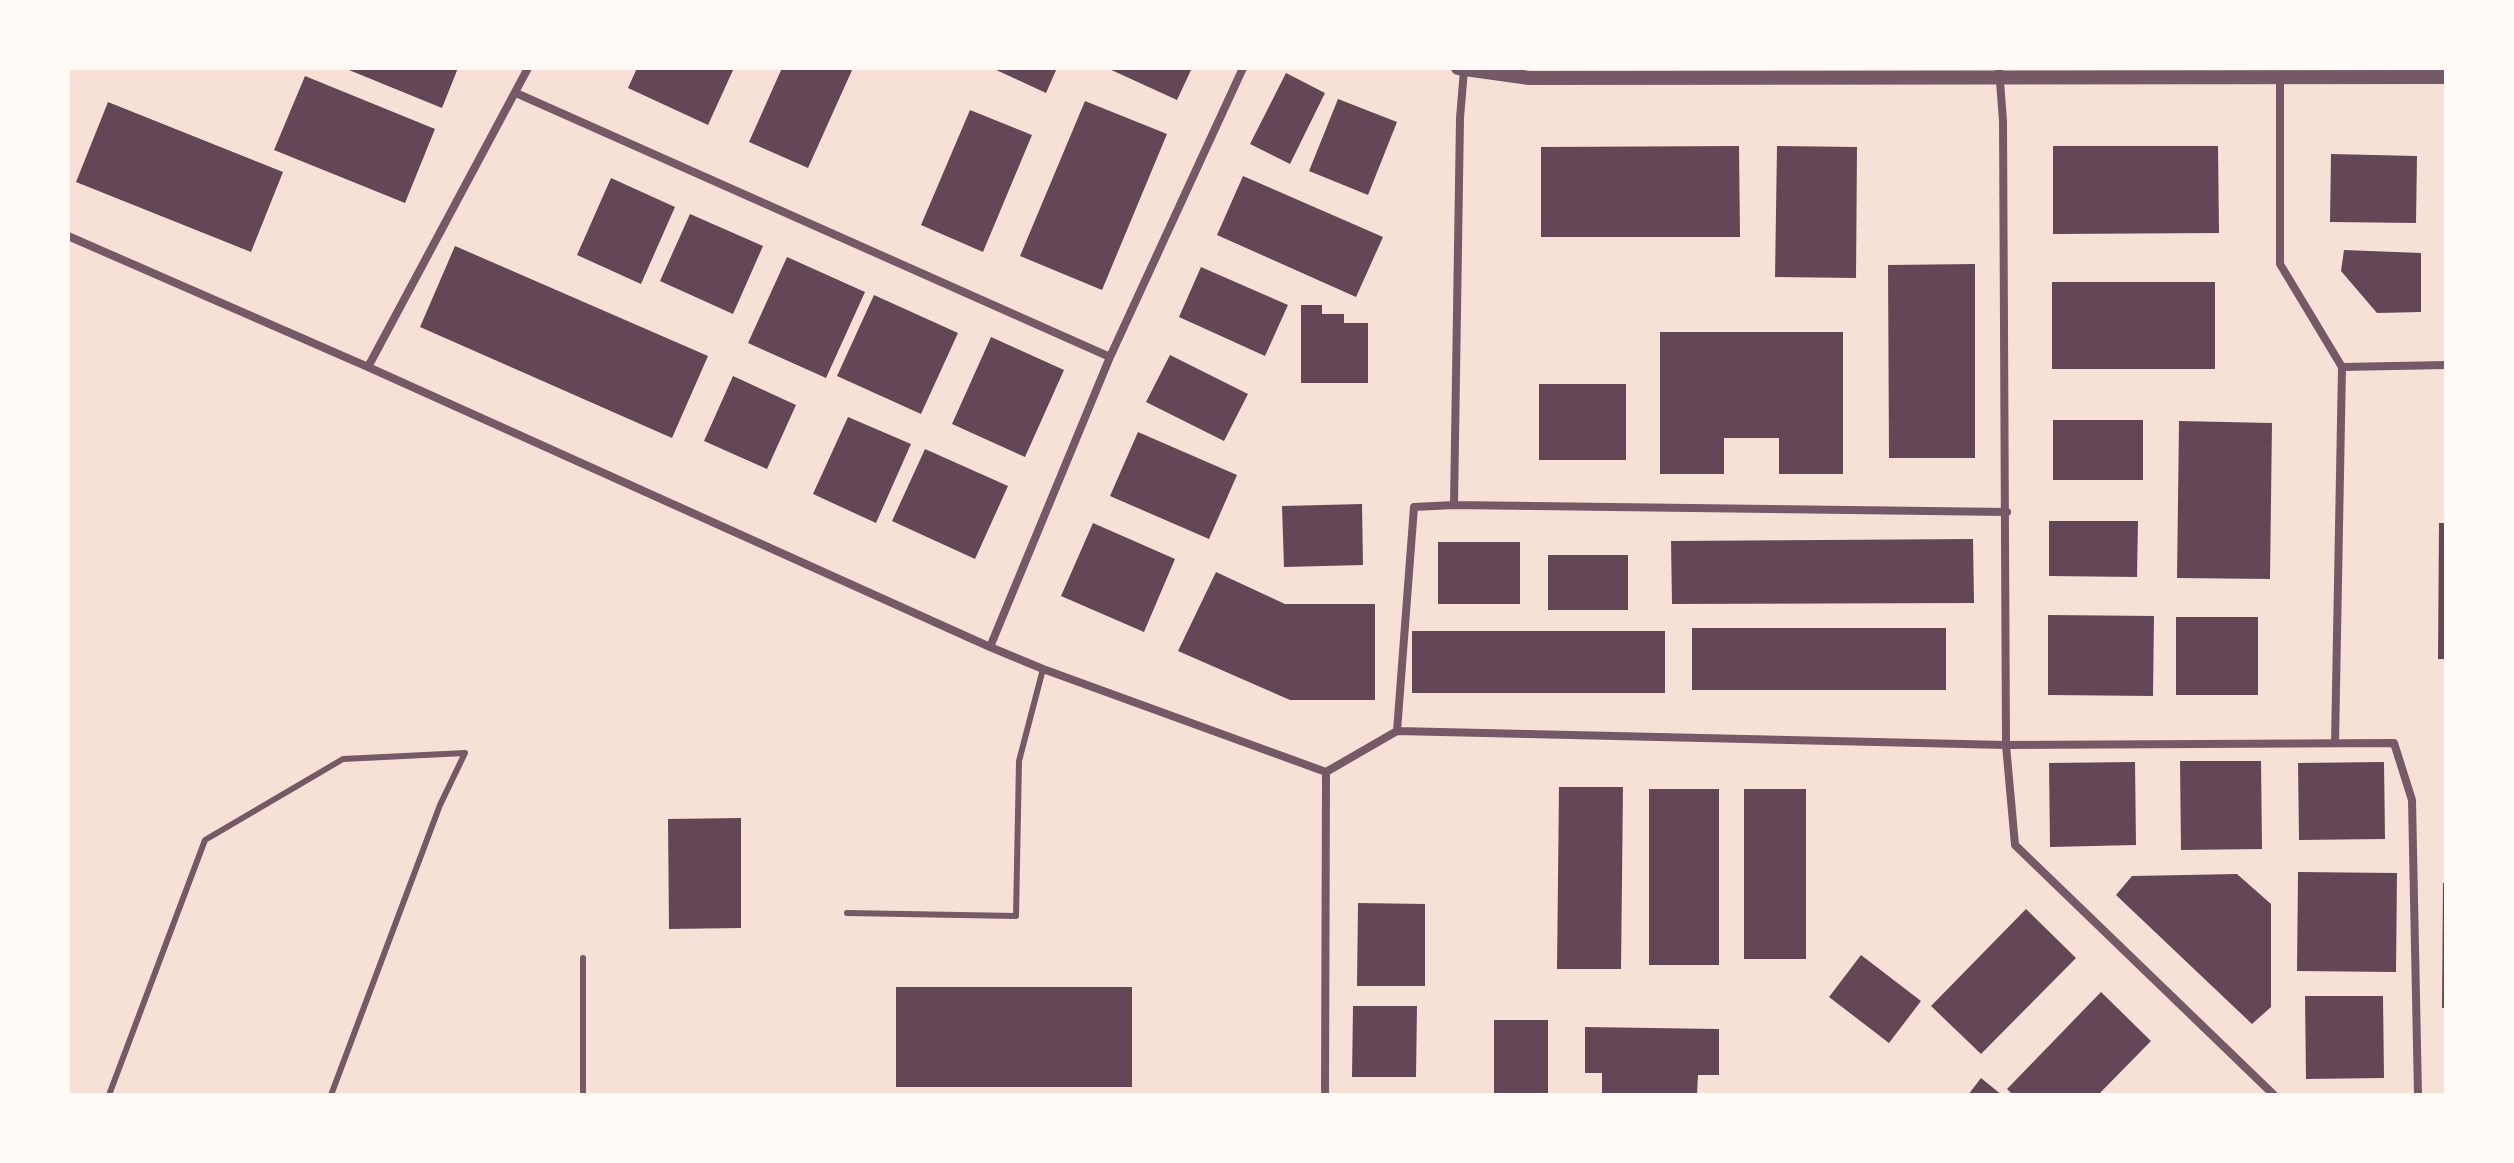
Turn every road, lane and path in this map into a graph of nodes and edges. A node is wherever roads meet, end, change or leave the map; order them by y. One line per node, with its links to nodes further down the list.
1 (528, 68): 9 (street)
2 (1243, 68): 11 (street)
3 (1461, 69): 6 (street); 15 (street)
4 (1999, 72): 6 (street); 7 (street); 16 (street)
5 (2313, 72): 7 (street); 8 (street)
6 (1711, 73)
7 (2280, 77): 14 (street)
8 (2446, 77)
9 (516, 93): 11 (street); 13 (street)
10 (68, 236): 13 (street)
11 (1110, 357): 17 (street)
12 (2446, 365): 14 (street)
13 (368, 367): 17 (street)
14 (2342, 367): 20 (street)
15 (1454, 505): 16 (street); 19 (street)
16 (2007, 512): 21 (street)
17 (990, 647): 18 (street)
18 (1043, 669): 22 (street); 23 (lane)
19 (1397, 731): 21 (street); 22 (street)
20 (2335, 743): 21 (street); 30 (street)
21 (2006, 745): 29 (street)
22 (1326, 772): 28 (street)
23 (847, 913)
24 (583, 958): 27 (lane)
25 (109, 1095): 26 (lane)
26 (331, 1095)
27 (583, 1095)
28 (1325, 1095)
29 (2274, 1095)
30 (2418, 1095)

